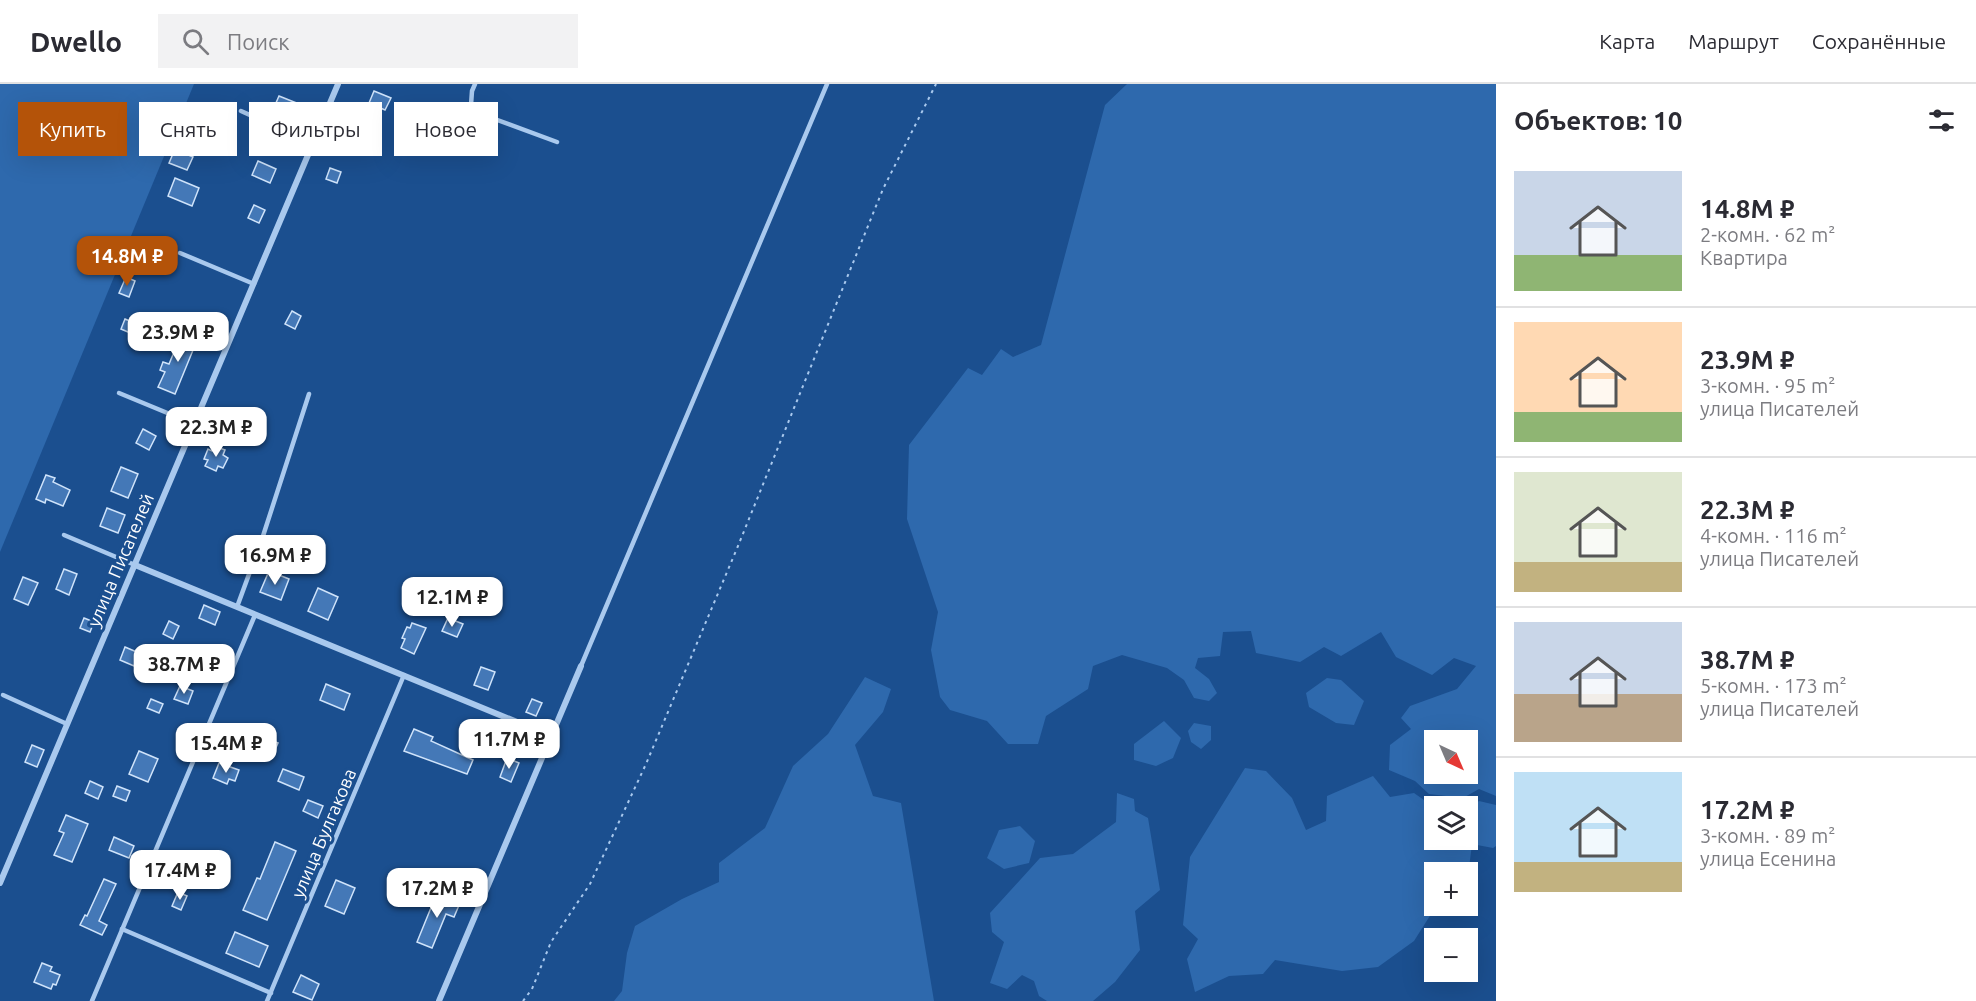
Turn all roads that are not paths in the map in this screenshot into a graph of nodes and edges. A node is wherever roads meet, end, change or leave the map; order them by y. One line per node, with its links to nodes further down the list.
1 (338, 84): 4 (street, улица Писателей)
2 (475, 84): 7 (lane)
3 (827, 84): 18 (lane)
4 (330, 102)
5 (241, 111): 6 (lane)
6 (249, 115)
7 (557, 142)
8 (308, 156): 10 (street, улица Писателей)
9 (180, 253): 10 (lane)
10 (254, 284): 13 (street, улица Писателей)
11 (119, 393): 13 (lane)
12 (309, 394): 16 (lane)
13 (194, 424): 15 (street, улица Писателей)
14 (64, 534): 15 (lane)
15 (135, 565): 16 (street); 21 (street, улица Писателей)
16 (237, 607): 17 (street)
17 (255, 615): 19 (street); 24 (lane)
18 (581, 666): 22 (street)
19 (404, 675): 22 (street); 25 (lane, улица Булгакова)
20 (3, 695): 21 (lane)
21 (67, 724): 23 (street, улица Писателей)
22 (551, 736): 28 (street)
23 (0, 881)
24 (122, 929): 25 (lane); 26 (lane)
25 (271, 993): 27 (lane, улица Булгакова)
26 (92, 1001)
27 (267, 1001)
28 (439, 1001)

